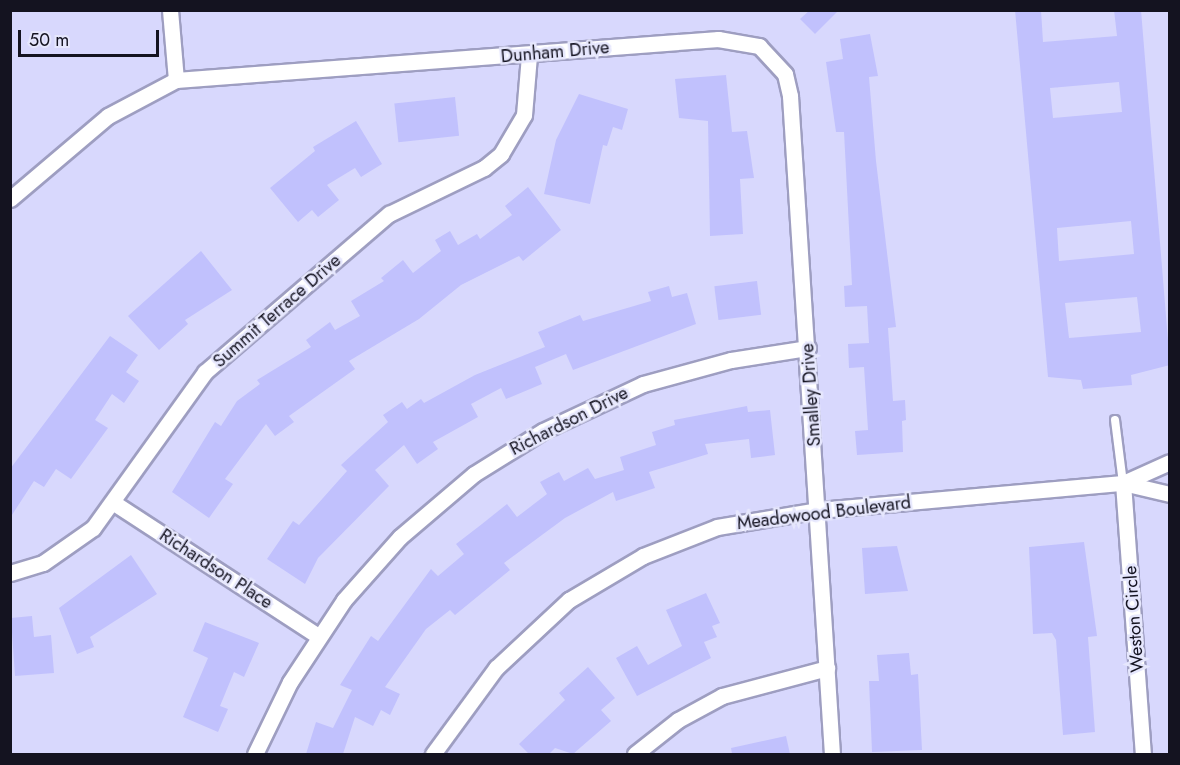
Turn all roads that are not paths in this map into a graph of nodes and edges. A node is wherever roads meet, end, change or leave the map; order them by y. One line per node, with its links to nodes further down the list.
1 (170, 10): 4 (street)
2 (759, 46): 3 (street, Dunham Drive); 6 (street, Smalley Drive)
3 (529, 55): 4 (street, Dunham Drive); 11 (street, Summit Terrace Drive)
4 (176, 80): 5 (street)
5 (10, 199)
6 (808, 348): 12 (street, Smalley Drive); 14 (street, Richardson Drive)
7 (1115, 420): 9 (lane)
8 (1170, 462): 9 (street, Meadowood Boulevard)
9 (1122, 483): 10 (street, Meadowood Boulevard); 12 (street, Meadowood Boulevard); 20 (street, Weston Circle)
10 (1170, 494)
11 (114, 503): 13 (street, Summit Terrace Drive); 14 (street, Richardson Place)
12 (819, 510): 15 (street, Smalley Drive); 17 (street, Meadowood Boulevard)
13 (10, 573)
14 (318, 636): 16 (street, Richardson Drive)
15 (827, 668): 18 (street); 19 (street, Smalley Drive)
16 (255, 754)
17 (433, 754)
18 (635, 754)
19 (832, 754)
20 (1143, 754)

